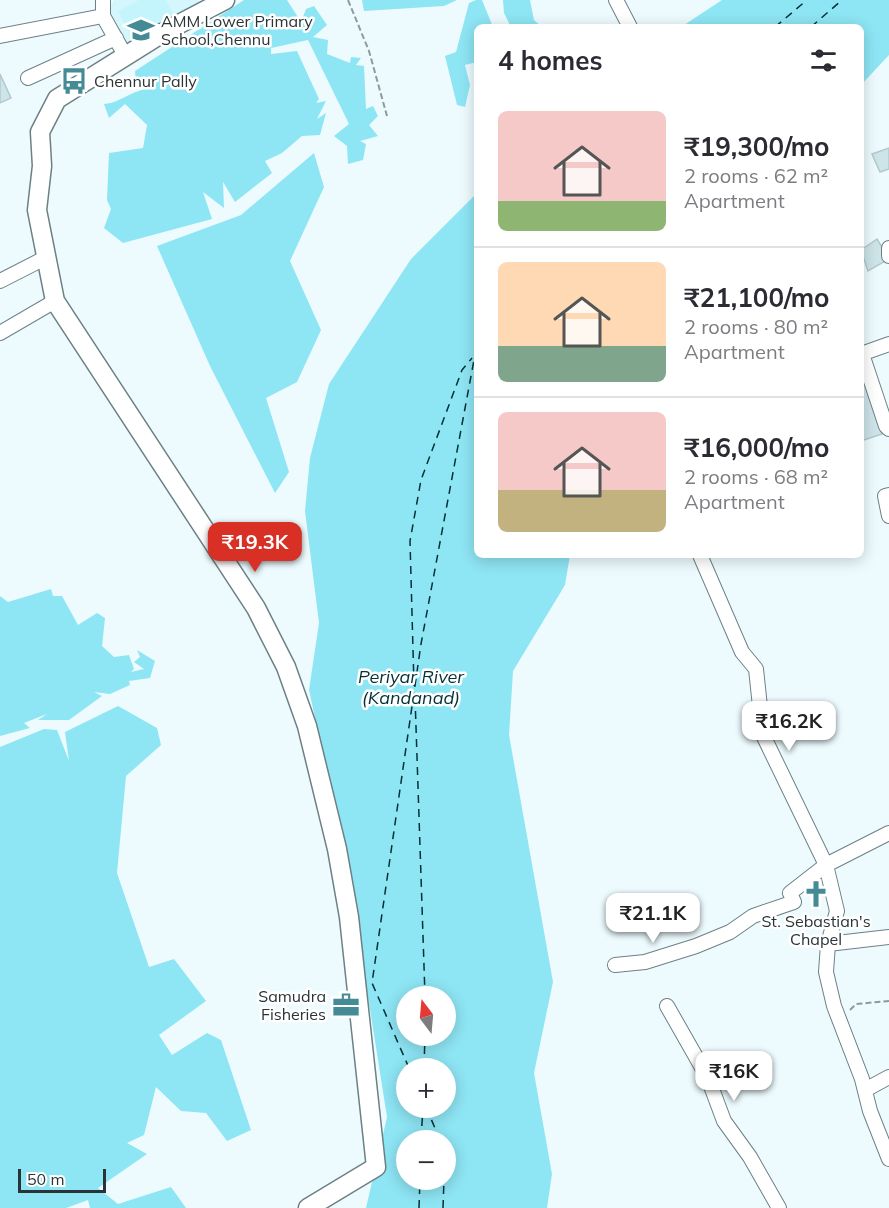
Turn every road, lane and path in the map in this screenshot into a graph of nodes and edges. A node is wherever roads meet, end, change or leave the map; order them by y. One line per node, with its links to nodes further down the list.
1 (103, 0): 5 (street)
2 (225, 0): 9 (street)
3 (348, 0): 11 (path)
4 (616, 0): 6 (street)
5 (103, 16): 7 (street); 8 (street)
6 (628, 24)
7 (0, 36)
8 (116, 38): 9 (street); 10 (street)
9 (126, 57): 14 (street)
10 (28, 78)
11 (387, 116)
12 (889, 248): 13 (street)
13 (889, 256)
14 (47, 257): 15 (street); 16 (street)
15 (0, 281)
16 (55, 301): 17 (street); 36 (street)
17 (0, 333)
18 (889, 344): 19 (street)
19 (864, 353)
20 (864, 363): 21 (street)
21 (889, 429)
22 (889, 495): 23 (street)
23 (889, 516)
24 (701, 558): 26 (street)
25 (889, 833): 26 (street)
26 (826, 865): 28 (street); 29 (street)
27 (889, 937): 28 (street)
28 (828, 944): 32 (street)
29 (615, 965)
30 (889, 1001): 32 (path)
31 (667, 1006): 37 (street)
32 (840, 1021): 34 (street)
33 (889, 1077): 34 (street)
34 (865, 1090): 35 (street)
35 (889, 1159)
36 (308, 1208)
37 (779, 1208)

